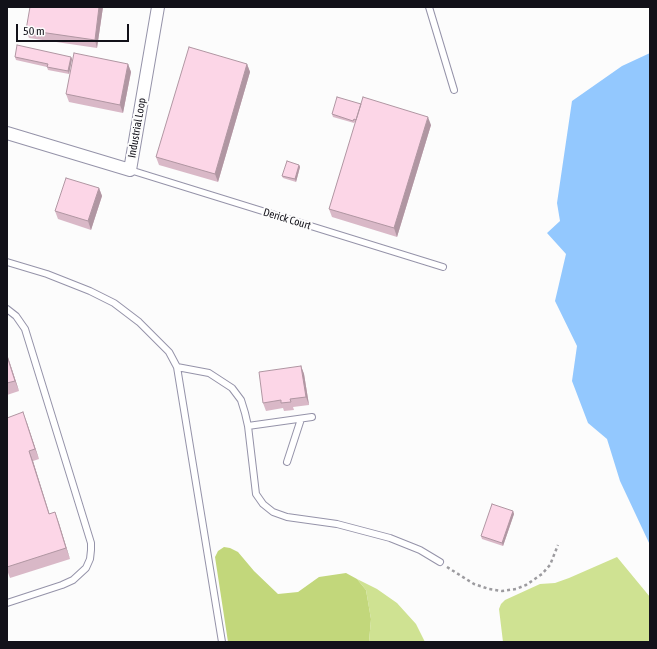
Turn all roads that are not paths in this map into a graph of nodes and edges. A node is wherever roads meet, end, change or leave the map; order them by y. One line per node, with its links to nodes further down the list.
1 (158, 7): 5 (street, Industrial Loop)
2 (429, 7): 3 (lane)
3 (454, 90)
4 (7, 133): 5 (street, Industrial Loop)
5 (130, 170): 7 (lane, Derick Court)
6 (7, 262): 9 (lane)
7 (443, 267)
8 (7, 309): 15 (lane)
9 (177, 367): 12 (lane); 16 (lane)
10 (312, 417): 11 (lane)
11 (301, 419): 12 (lane); 13 (lane)
12 (248, 426): 14 (lane)
13 (287, 462)
14 (440, 562)
15 (7, 603)
16 (222, 642)

